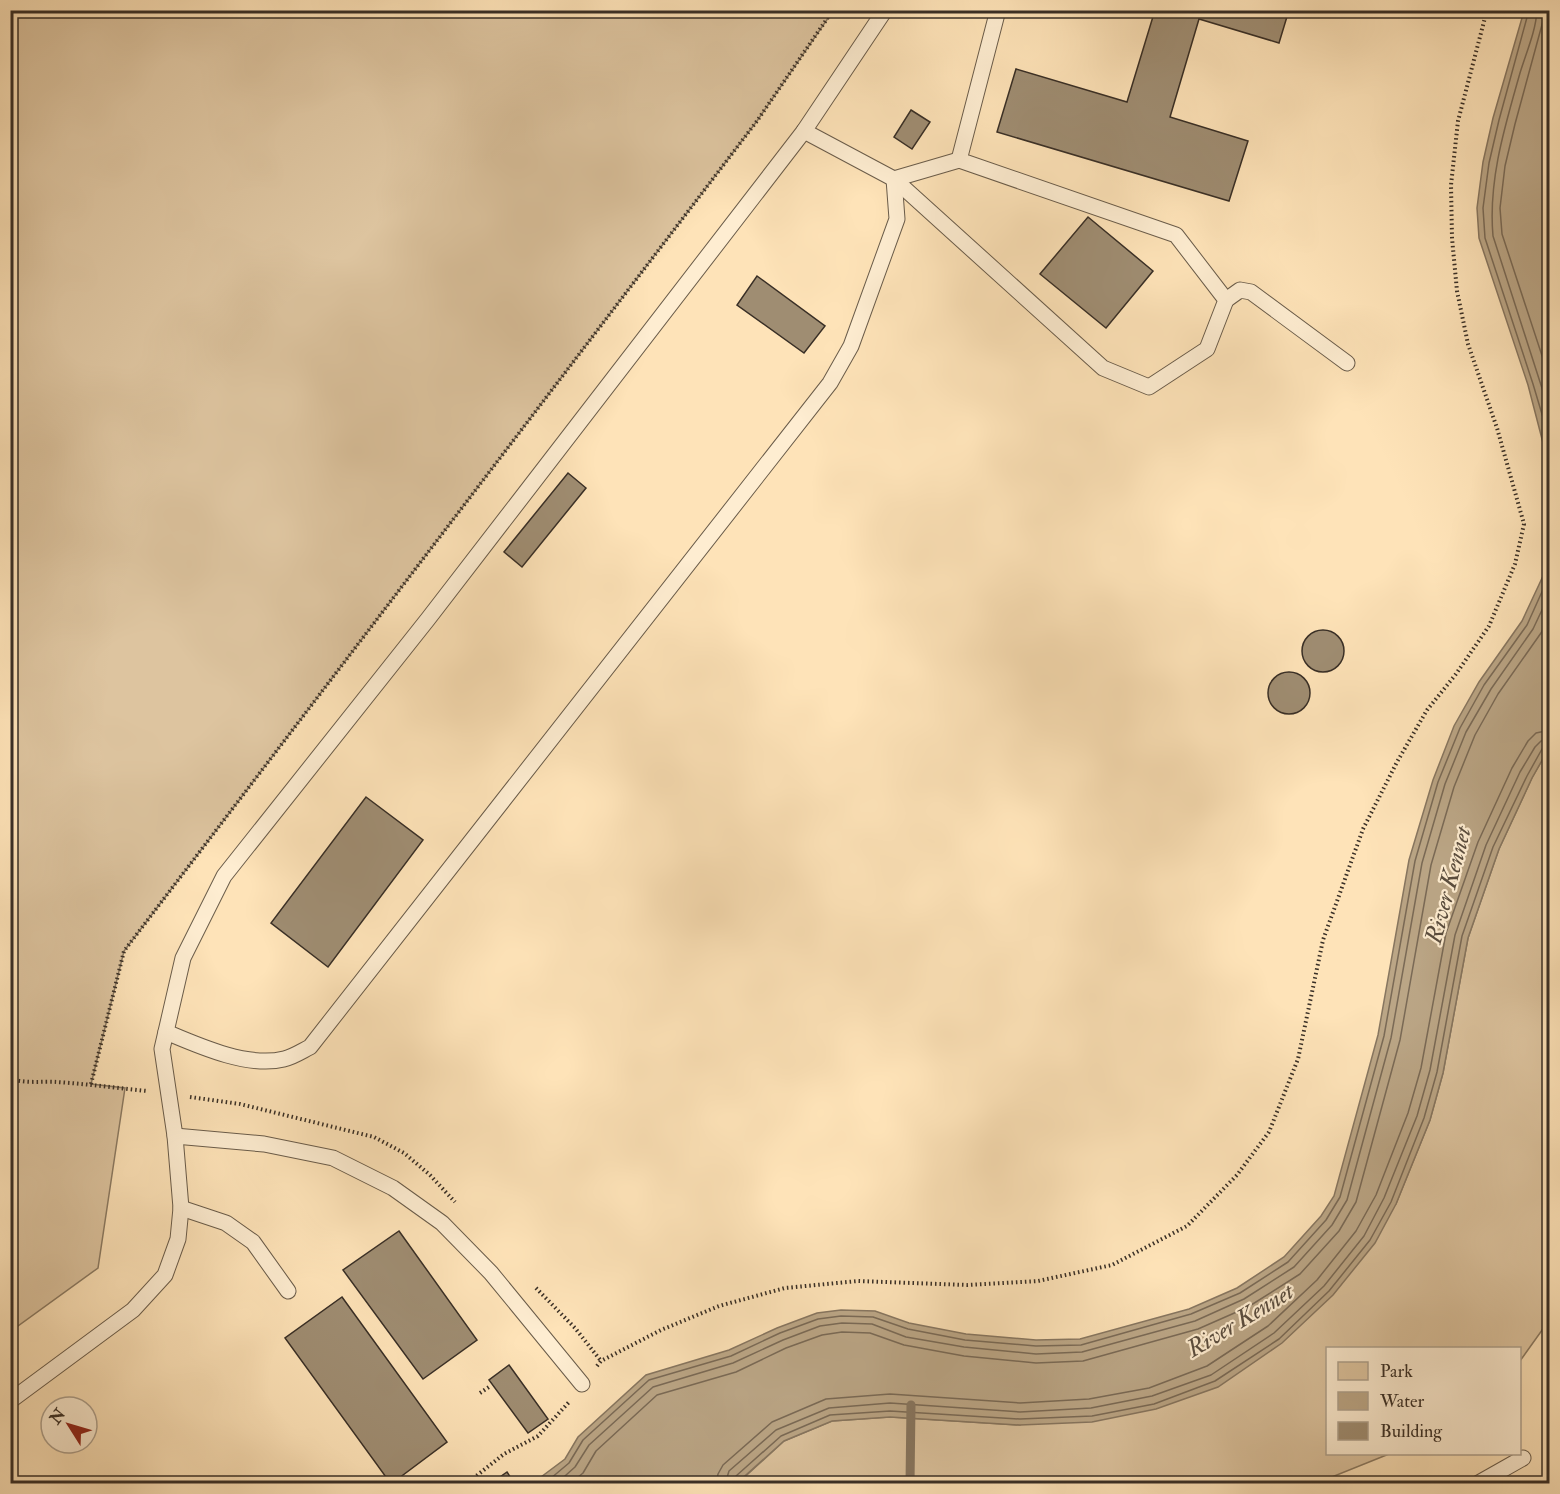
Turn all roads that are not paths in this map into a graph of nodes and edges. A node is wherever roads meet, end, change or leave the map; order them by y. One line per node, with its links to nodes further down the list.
1 (885, 10): 3 (lane)
2 (998, 10): 4 (lane)
3 (804, 131): 5 (lane); 8 (lane)
4 (959, 160): 5 (lane); 6 (lane)
5 (894, 179): 6 (lane); 8 (lane)
6 (1226, 300): 7 (lane)
7 (1347, 363)
8 (166, 1032): 9 (lane)
9 (175, 1136): 10 (lane); 12 (lane)
10 (181, 1208): 11 (lane); 13 (lane)
11 (288, 1291)
12 (582, 1384)
13 (10, 1401)
14 (1523, 1458): 15 (lane)
15 (1477, 1484)

